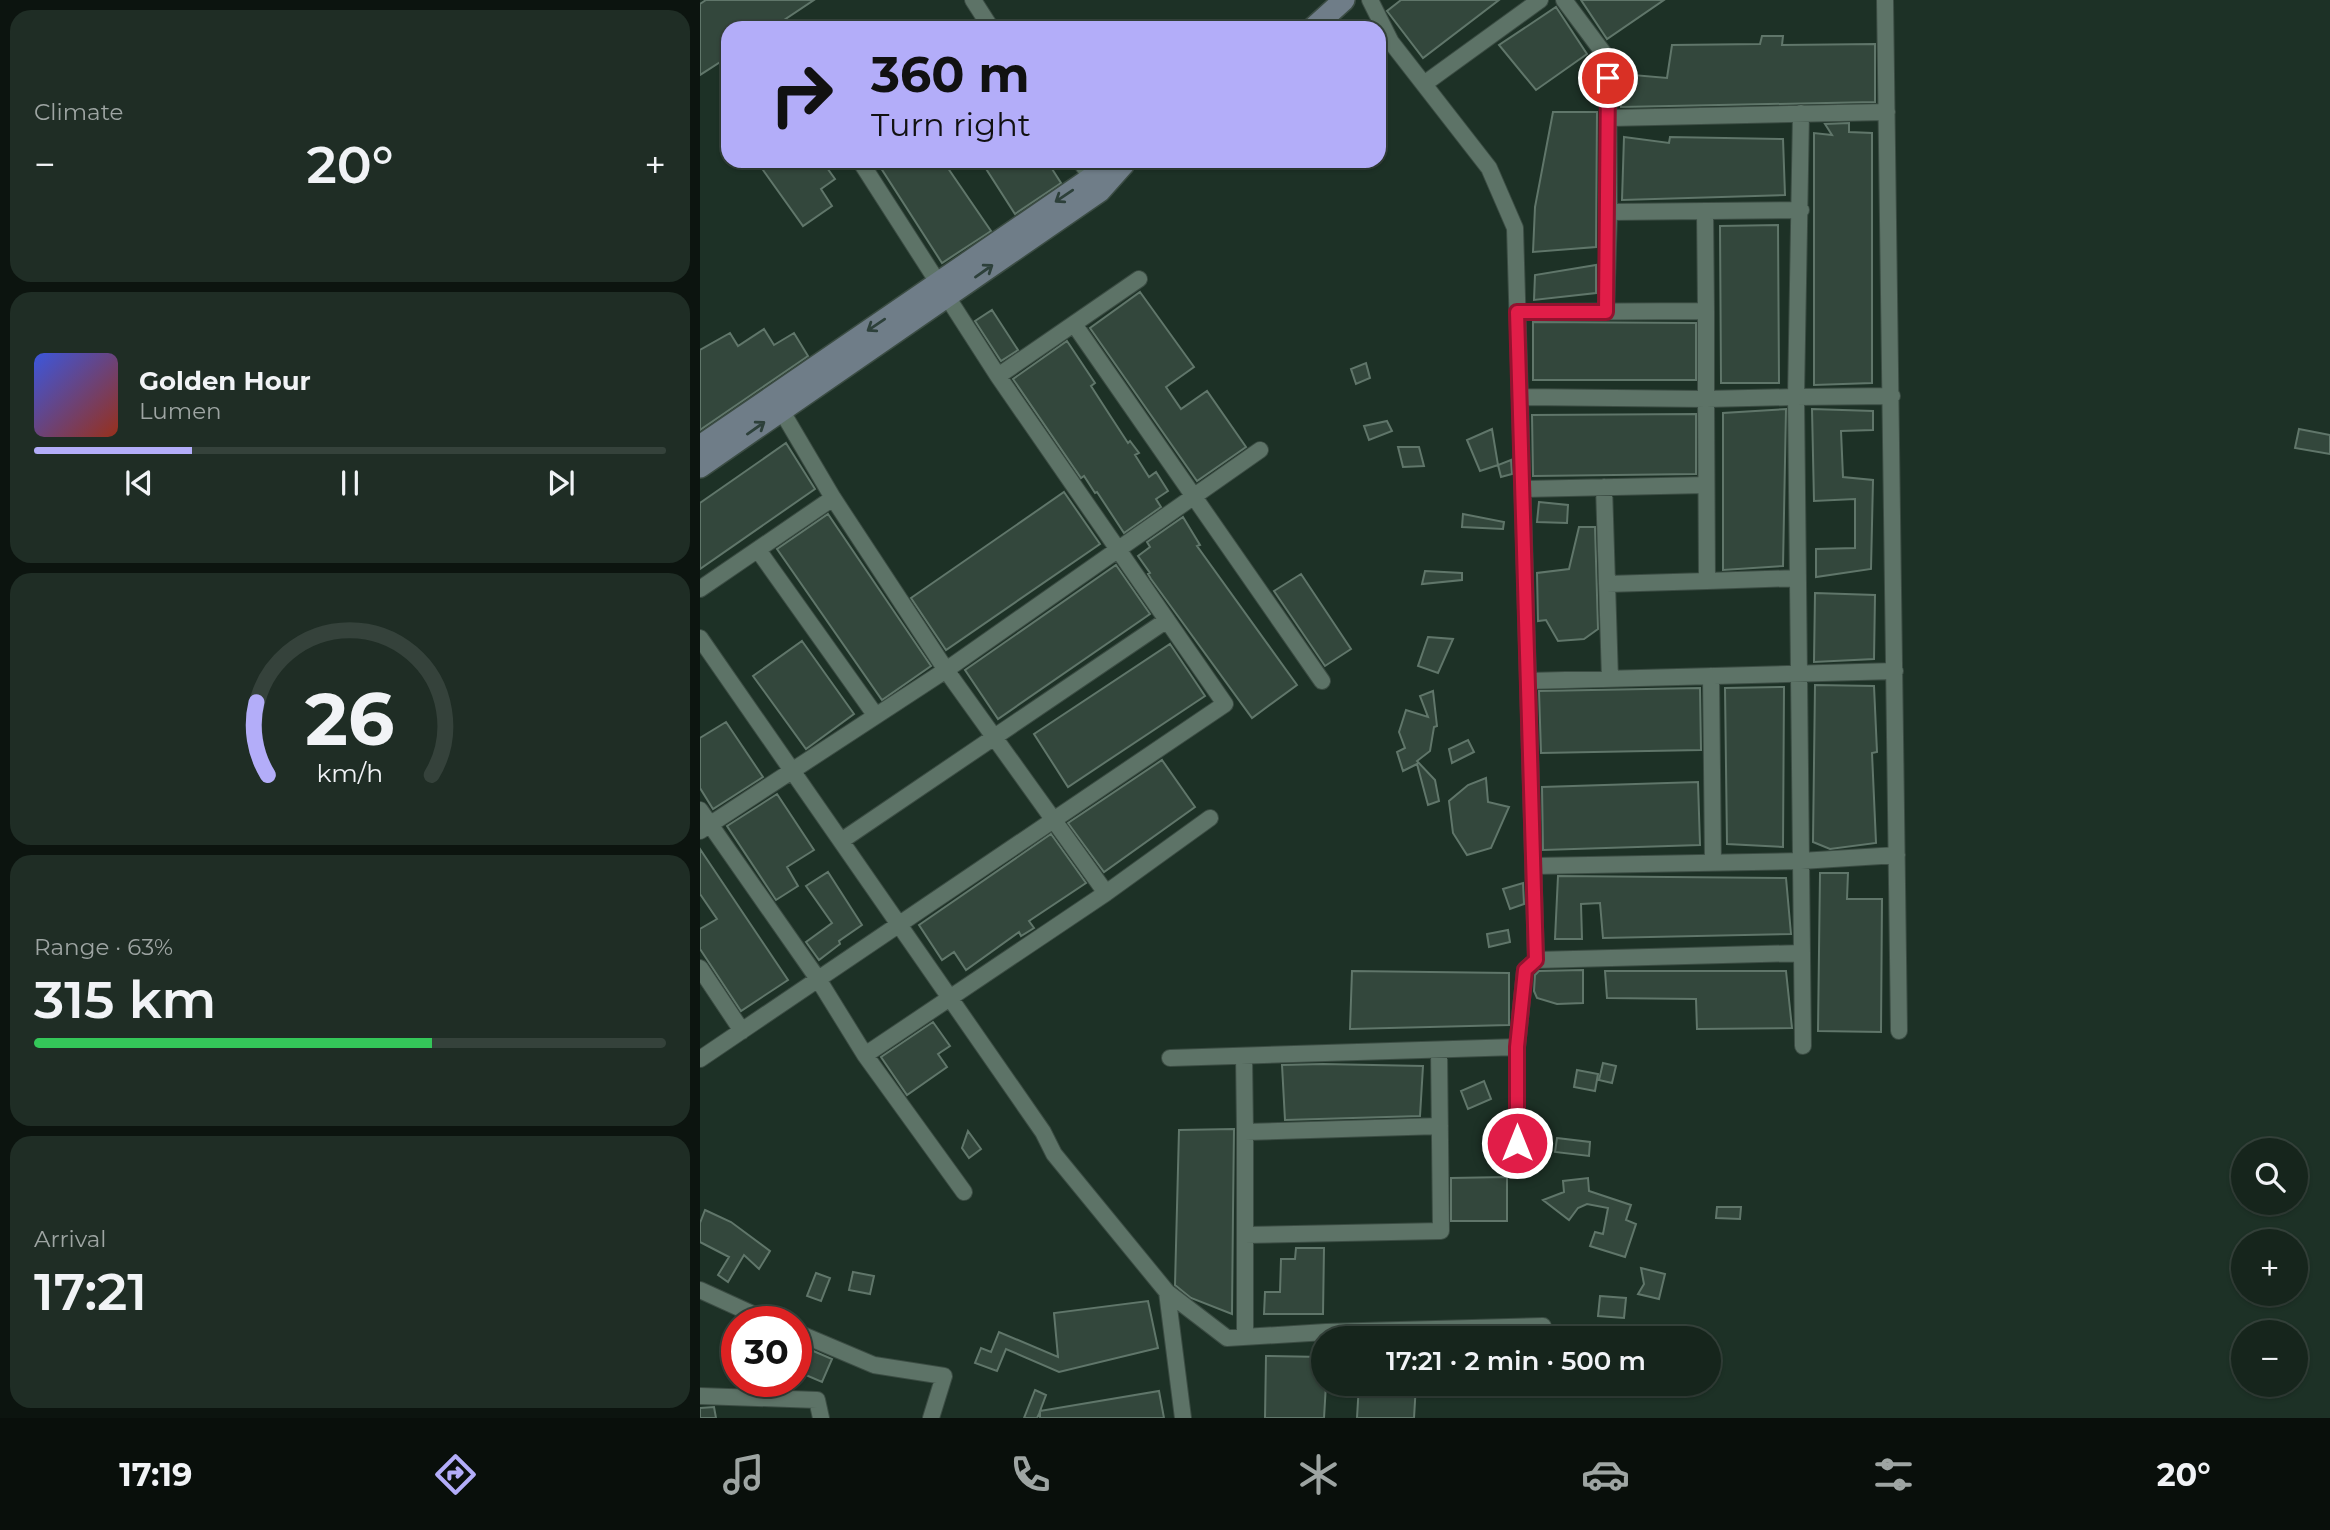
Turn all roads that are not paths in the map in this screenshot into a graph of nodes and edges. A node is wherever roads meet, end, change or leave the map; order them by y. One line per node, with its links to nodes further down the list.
1 (973, 0): 7 (street)
2 (1344, 0): 8 (street)
3 (1370, 0): 9 (street)
4 (1540, 0): 11 (street)
5 (1564, 0): 14 (street)
6 (1885, 0): 12 (street)
7 (986, 21)
8 (1321, 21)
9 (1380, 21)
10 (1386, 32): 11 (street)
11 (1424, 84): 24 (street)
12 (1887, 111): 13 (street); 28 (street)
13 (1801, 113): 14 (street); 18 (street)
14 (1610, 118): 20 (street)
15 (865, 168): 22 (street)
16 (1113, 168): 17 (street)
17 (1090, 177): 22 (street)
18 (1801, 210): 19 (street); 30 (street)
19 (1705, 211): 20 (street); 23 (street)
20 (1609, 212): 25 (street)
21 (1139, 279): 26 (street)
22 (943, 289): 27 (street); 32 (street)
23 (1706, 311): 25 (street); 31 (street)
24 (1517, 312): 25 (street); 29 (street)
25 (1606, 312)
26 (1074, 324): 27 (street); 39 (street)
27 (999, 376): 41 (street)
28 (1892, 396): 30 (street); 50 (street)
29 (1520, 397): 31 (street); 38 (street)
30 (1796, 397): 31 (street); 43 (street)
31 (1706, 399): 36 (street)
32 (777, 403): 33 (street); 35 (street, one-way to 32); 40 (street)
33 (700, 446)
34 (1259, 450): 39 (street)
35 (700, 467)
36 (1706, 485): 37 (street); 44 (street)
37 (1604, 487): 38 (street); 45 (street)
38 (1522, 489): 55 (street)
39 (1193, 496): 41 (street); 54 (street)
40 (833, 498): 42 (street); 49 (street)
41 (1117, 548): 47 (street); 49 (street)
42 (758, 550): 46 (street); 56 (street)
43 (1798, 578): 44 (street); 51 (street)
44 (1707, 581): 45 (street)
45 (1607, 584): 53 (street)
46 (700, 589)
47 (1167, 620): 57 (street); 61 (street)
48 (700, 638): 58 (street)
49 (946, 670): 56 (street); 57 (street)
50 (1895, 671): 51 (street); 64 (street)
51 (1799, 674): 52 (street); 65 (street)
52 (1711, 676): 53 (street); 66 (street)
53 (1610, 679): 55 (street)
54 (1322, 681)
55 (1528, 681): 67 (street)
56 (876, 716): 58 (street)
57 (994, 738): 61 (street); 63 (street)
58 (792, 771): 62 (street); 63 (street)
59 (700, 810): 62 (street)
60 (1209, 818): 68 (street)
61 (1054, 820): 68 (street); 69 (street)
62 (705, 828): 73 (street)
63 (841, 841): 69 (street)
64 (1897, 855): 65 (street); 76 (street)
65 (1801, 861): 66 (street); 70 (street)
66 (1713, 863): 67 (street)
67 (1534, 866): 71 (street)
68 (1106, 893): 74 (street)
69 (899, 924): 73 (street); 74 (street)
70 (1802, 953): 71 (street); 77 (street)
71 (1536, 960): 78 (street)
72 (700, 968): 75 (street)
73 (818, 979): 75 (street); 80 (street)
74 (951, 999): 80 (street); 90 (street)
75 (742, 1031): 83 (street)
76 (1899, 1031)
77 (1803, 1046)
78 (1517, 1047): 79 (street); 86 (street)
79 (1439, 1050): 81 (street); 84 (street)
80 (865, 1055): 87 (street)
81 (1244, 1056): 82 (street); 85 (street)
82 (1170, 1058)
83 (700, 1059)
84 (1440, 1126): 85 (street); 88 (street)
85 (1245, 1132): 88 (street)
86 (1517, 1143)
87 (964, 1192)
88 (1245, 1235): 93 (street)
89 (700, 1290): 91 (street)
90 (1167, 1292): 93 (street); 98 (street)
91 (735, 1306)
92 (1311, 1333): 93 (street)
93 (1245, 1337)
94 (812, 1339): 97 (street)
95 (700, 1396): 96 (street)
96 (821, 1418)
97 (931, 1418)
98 (1183, 1418)

